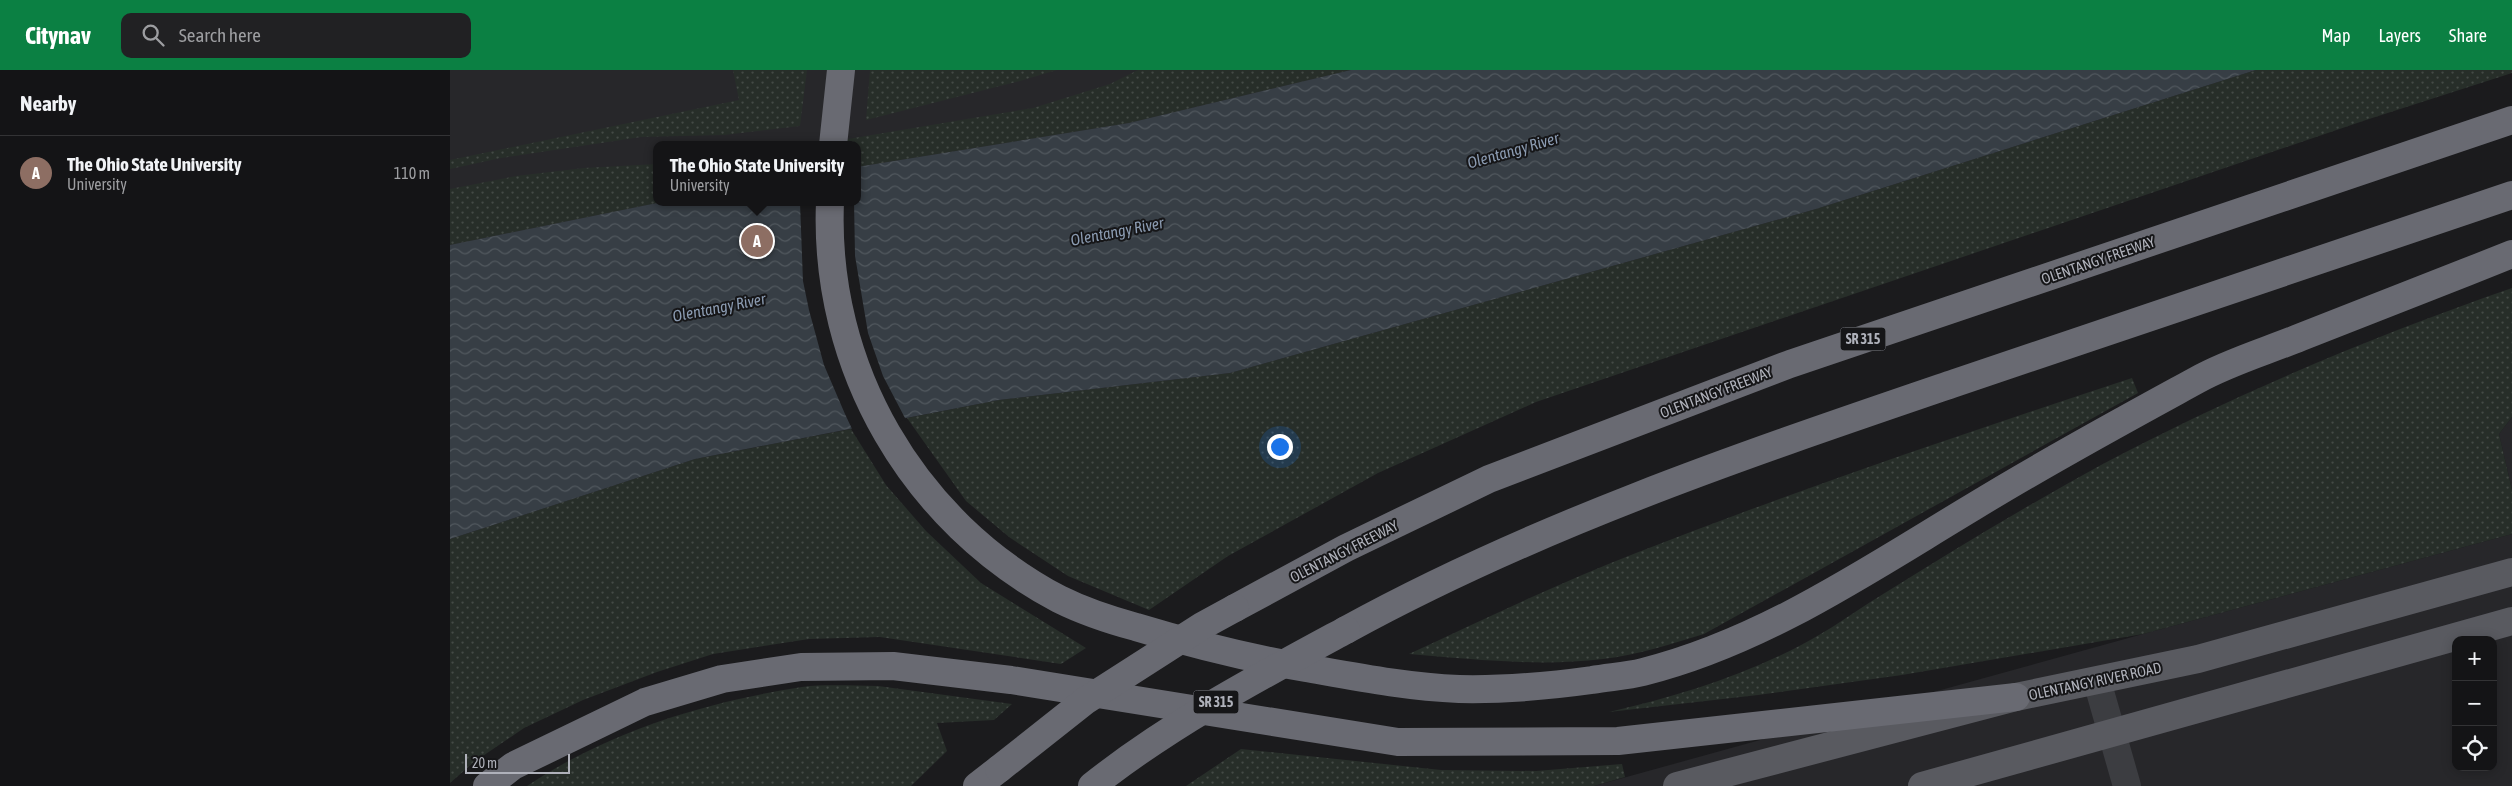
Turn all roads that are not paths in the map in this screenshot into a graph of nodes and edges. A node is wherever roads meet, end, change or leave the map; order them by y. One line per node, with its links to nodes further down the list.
1 (841, 70): 3 (highway)
2 (2512, 120): 13 (highway, OLENTANGY FREEWAY / SR 315, bridge)
3 (833, 141)
4 (2512, 195): 14 (highway, SR 315, bridge)
5 (830, 206): 6 (highway)
6 (2512, 254)
7 (2512, 572): 9 (main road, OLENTANGY RIVER ROAD)
8 (2512, 621): 11 (main road)
9 (2097, 681): 10 (main road, OLENTANGY RIVER ROAD); 11 (lane)
10 (2016, 697): 12 (highway); 15 (main road, OLENTANGY RIVER ROAD)
11 (2112, 732): 16 (main road); 17 (lane)
12 (487, 786)
13 (977, 786)
14 (1092, 786)
15 (1677, 786)
16 (1922, 786)
17 (2127, 786)

